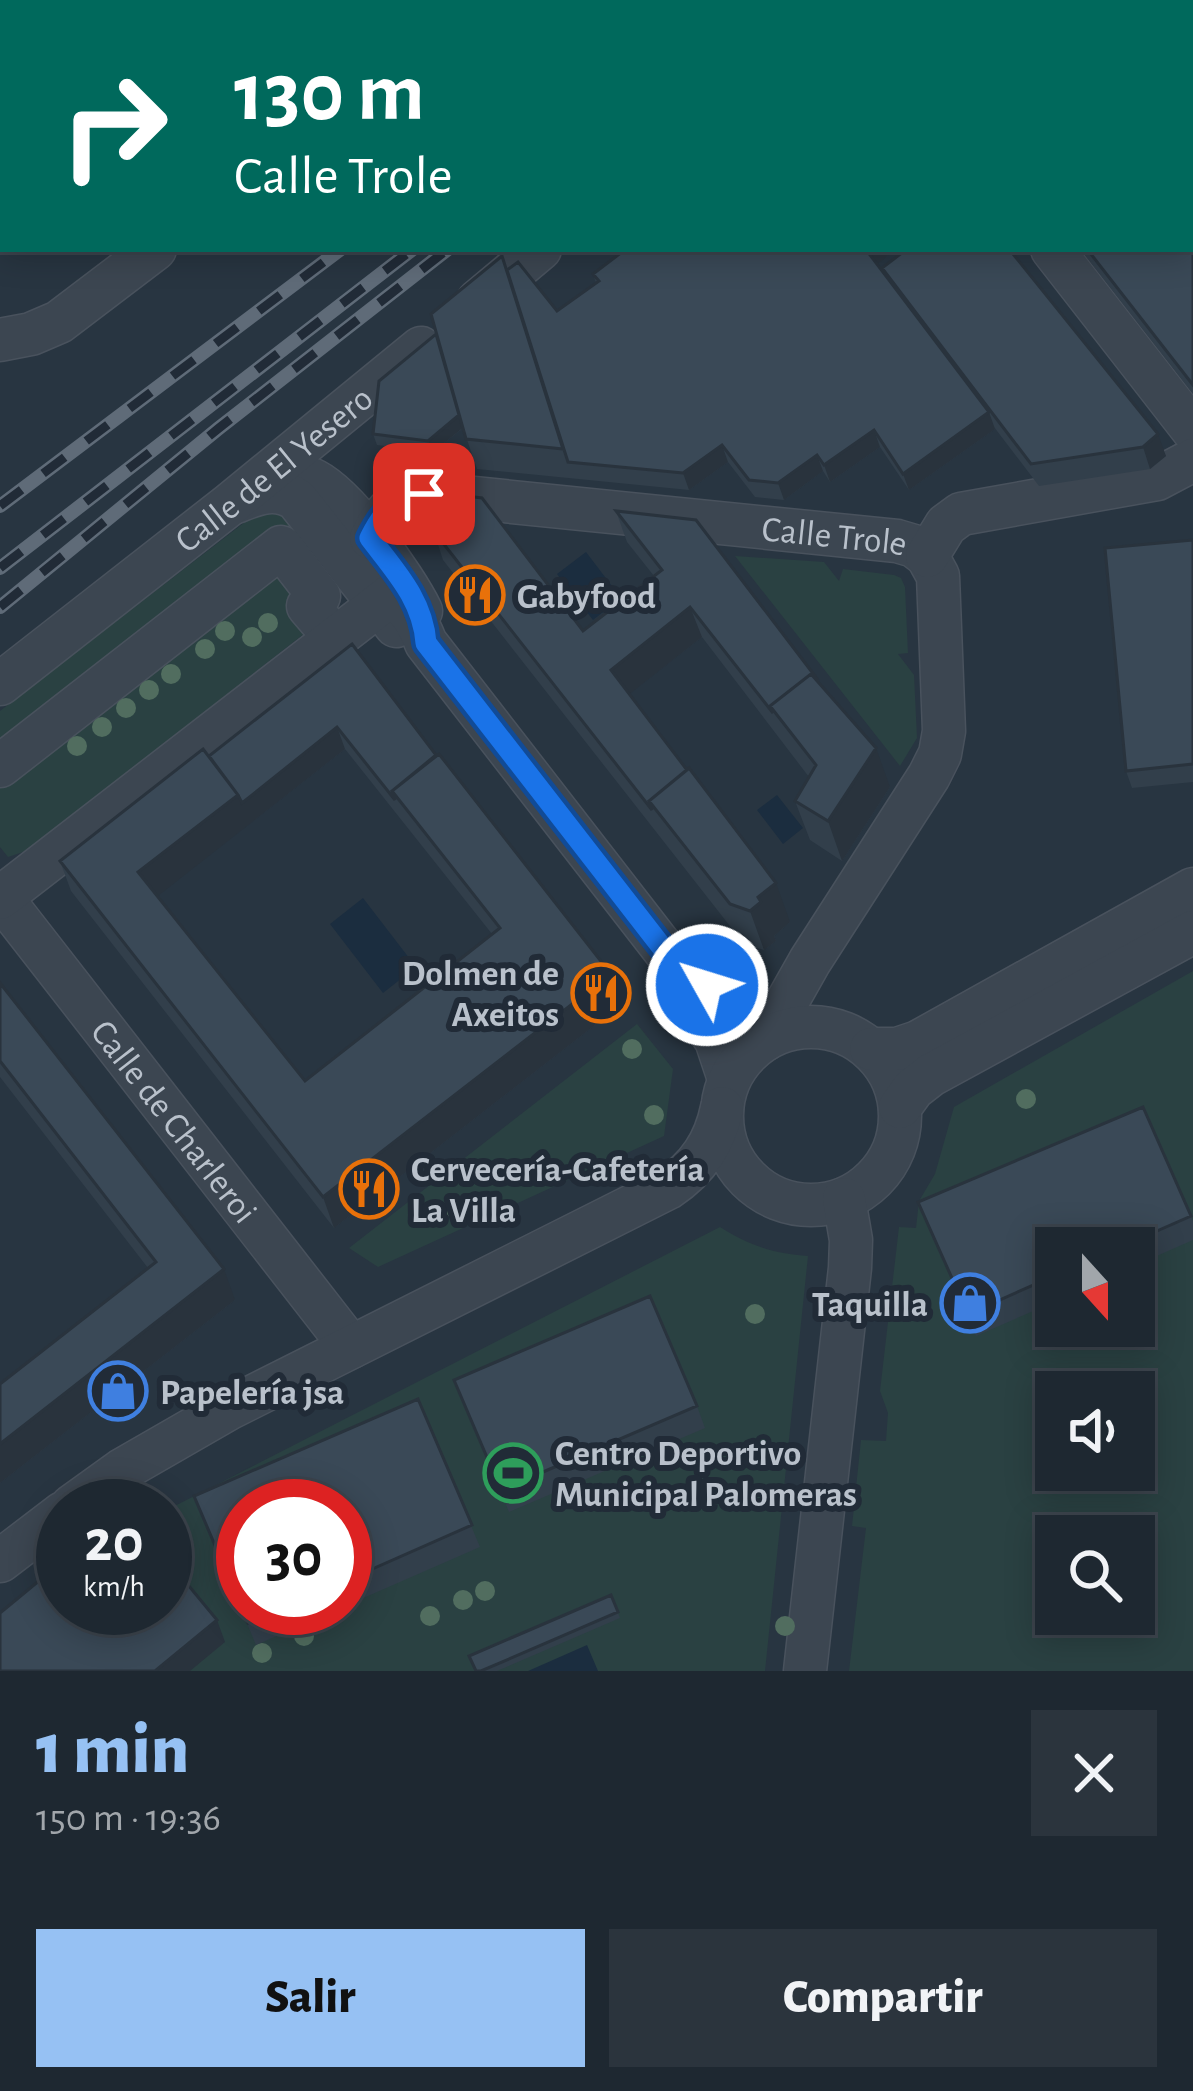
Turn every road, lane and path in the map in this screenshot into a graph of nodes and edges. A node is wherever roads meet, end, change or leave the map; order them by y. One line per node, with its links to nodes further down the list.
1 (151, 252): 4 (street)
2 (536, 252): 7 (street, Calle de El Yesero)
3 (1054, 252): 5 (street)
4 (0, 340)
5 (1193, 430)
6 (1193, 460): 9 (street)
7 (245, 492): 8 (street); 11 (street); 13 (street, Calle de El Yesero)
8 (370, 538): 9 (street, Calle Trole); 12 (street)
9 (926, 556): 19 (street, Calle Trole)
10 (325, 600): 14 (street)
11 (380, 604): 12 (street); 16 (street)
12 (426, 643): 18 (street)
13 (0, 684)
14 (0, 766)
15 (1193, 889): 20 (street)
16 (0, 897): 26 (street, Calle de Charleroi)
17 (1193, 932): 22 (street)
18 (689, 982): 19 (street); 21 (street)
19 (766, 1039): 20 (street); 21 (street)
20 (871, 1049): 22 (street)
21 (726, 1093): 23 (street); 25 (street)
22 (900, 1107): 24 (street)
23 (749, 1180): 24 (street); 25 (street)
24 (844, 1199): 30 (street)
25 (643, 1201): 26 (street)
26 (351, 1347): 27 (street)
27 (110, 1479)
28 (36, 1534): 29 (street)
29 (0, 1561)
30 (805, 1671)

